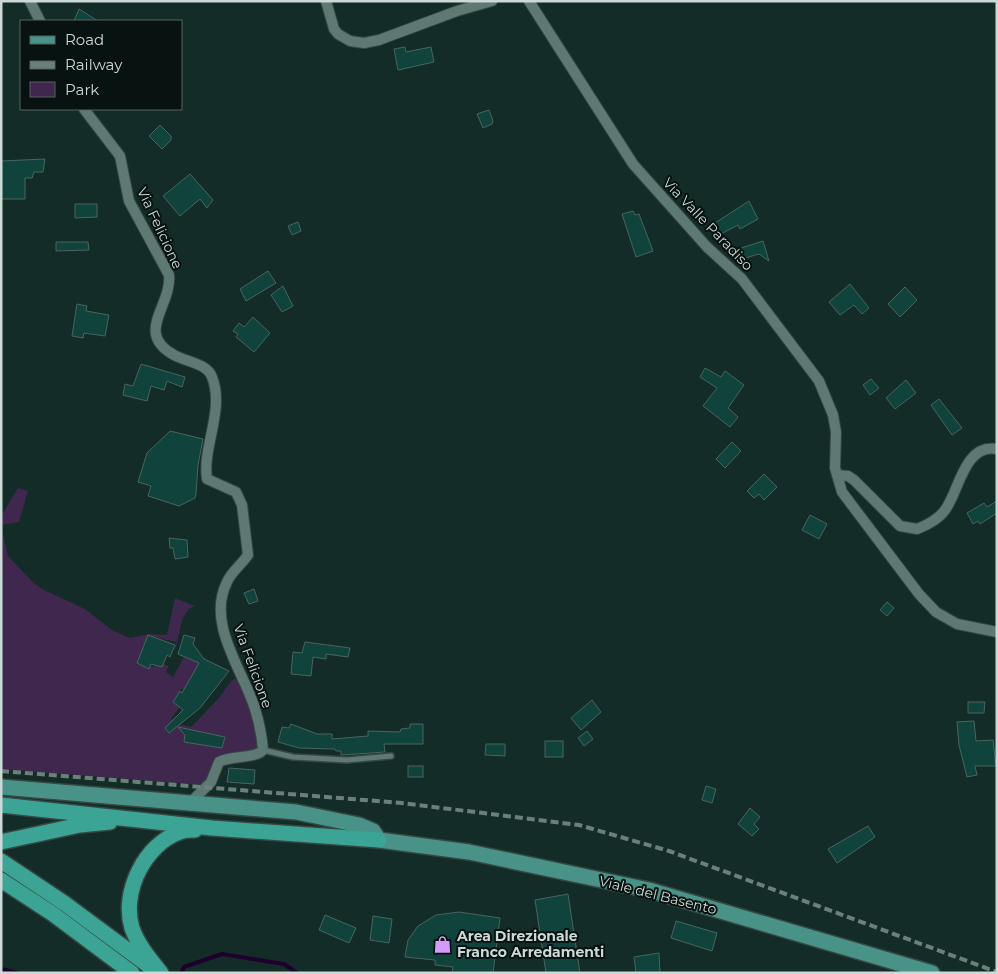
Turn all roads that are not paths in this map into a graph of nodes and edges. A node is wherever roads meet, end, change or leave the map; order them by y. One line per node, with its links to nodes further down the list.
1 (30, 1): 5 (street)
2 (326, 1): 3 (street)
3 (492, 1)
4 (529, 1): 8 (street, Via Valle Paradiso)
5 (40, 20)
6 (85, 110): 10 (street, Via Felicione)
7 (997, 449): 8 (street)
8 (836, 475): 9 (street, Via Valle Paradiso)
9 (997, 632)
10 (263, 750): 11 (lane); 13 (street)
11 (391, 756)
12 (1, 787): 13 (main road)
13 (195, 798): 17 (main road)
14 (1, 806): 15 (highway)
15 (149, 821): 16 (highway); 18 (highway)
16 (212, 828): 17 (highway); 23 (highway)
17 (379, 840): 24 (main road, Viale del Basento)
18 (1, 842)
19 (2, 862): 21 (highway)
20 (1, 880): 21 (highway)
21 (135, 969): 22 (highway)
22 (157, 973)
23 (161, 973)
24 (932, 973)

